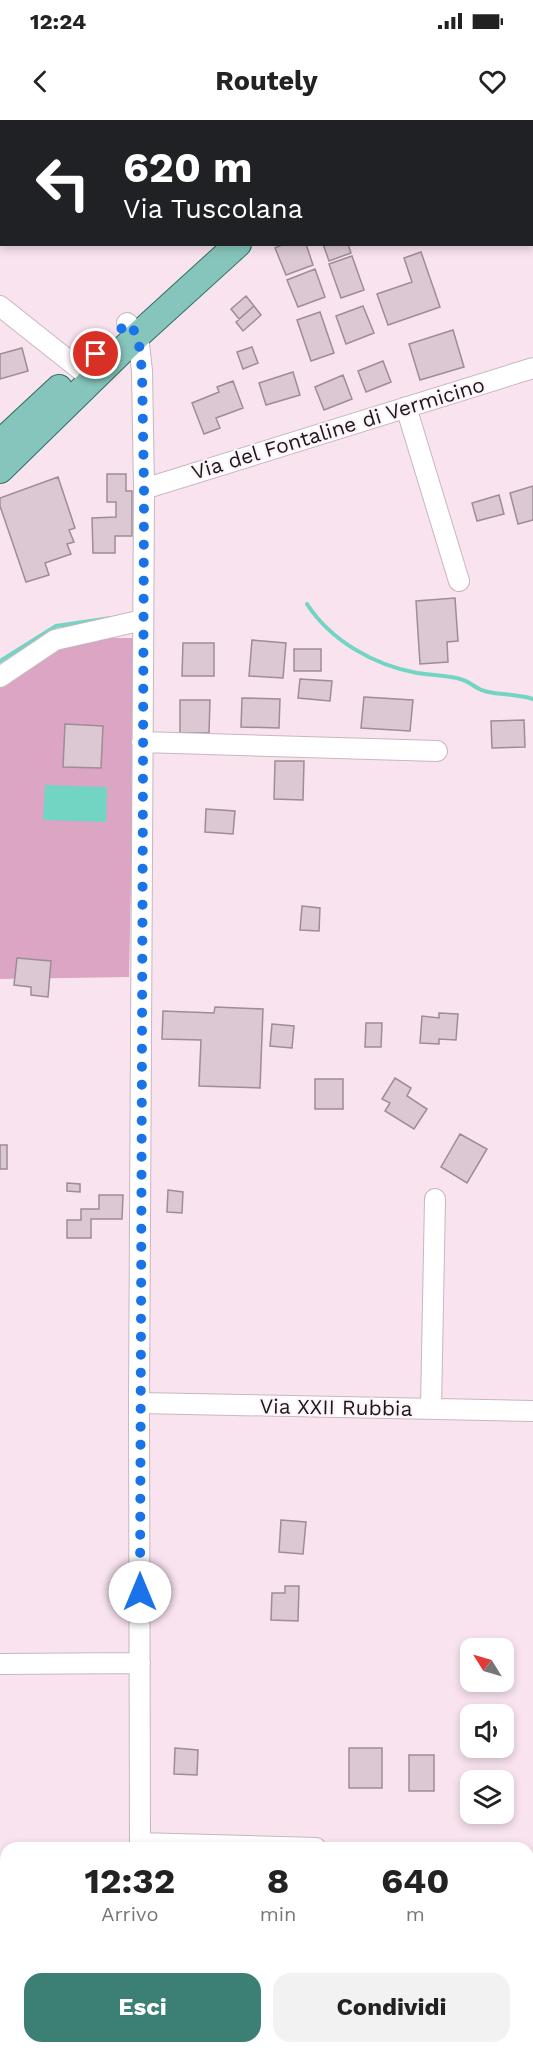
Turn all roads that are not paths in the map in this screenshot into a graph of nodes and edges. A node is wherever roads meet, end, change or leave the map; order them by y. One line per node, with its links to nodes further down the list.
1 (211, 246): 4 (main road)
2 (236, 246): 4 (main road)
3 (0, 306): 6 (street)
4 (133, 329): 6 (main road); 10 (street)
5 (533, 368): 7 (street, Via del Fontaline di Vermicino)
6 (86, 374): 8 (main road); 9 (main road)
7 (406, 407): 10 (street, Via del Fontaline di Vermicino); 11 (street)
8 (0, 443)
9 (0, 470)
10 (144, 489): 12 (street)
11 (459, 581)
12 (143, 620): 13 (street); 14 (street)
13 (0, 677)
14 (142, 742): 15 (street); 17 (street)
15 (437, 751)
16 (435, 1199): 18 (street)
17 (139, 1403): 18 (street, Via XXII Rubbia); 20 (street)
18 (431, 1408): 19 (street, Via XXII Rubbia)
19 (533, 1411)
20 (140, 1663): 21 (street); 22 (street)
21 (0, 1664)
22 (140, 1842)

